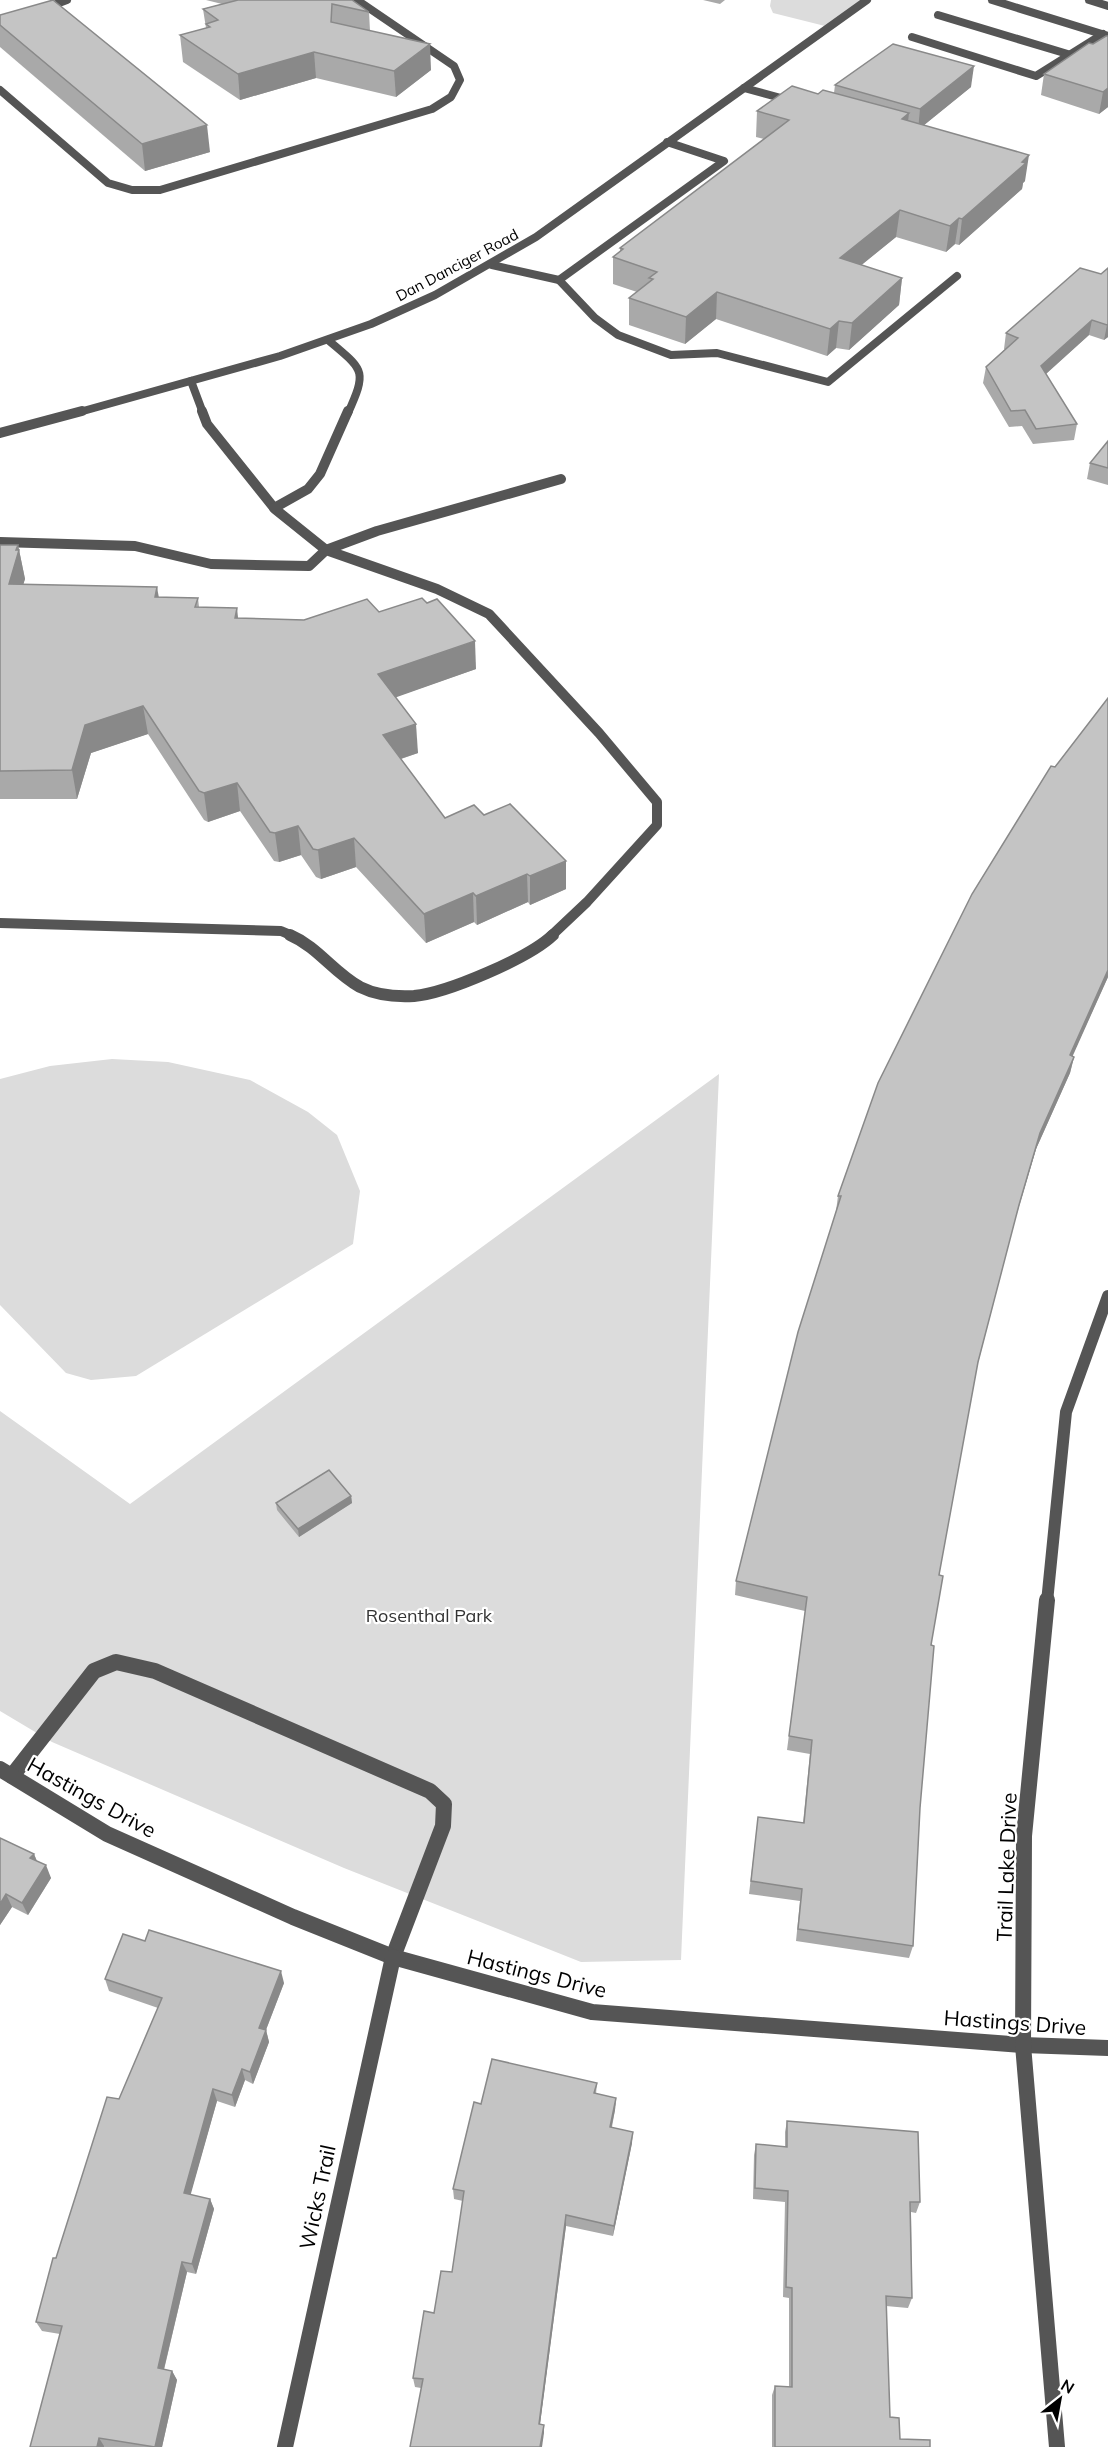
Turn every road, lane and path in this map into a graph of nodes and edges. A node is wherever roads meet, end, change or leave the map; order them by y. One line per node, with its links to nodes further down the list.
1 (68, 0): 7 (street)
2 (357, 0): 13 (street)
3 (867, 0): 12 (street, Dan Danciger Road)
4 (992, 0): 9 (street)
5 (1089, 0): 6 (street)
6 (1108, 6)
7 (38, 11)
8 (938, 15): 11 (street)
9 (1105, 35): 11 (street)
10 (912, 37): 11 (street)
11 (1071, 55)
12 (744, 88): 14 (street); 15 (street, Dan Danciger Road)
13 (0, 90)
14 (799, 102)
15 (667, 142): 16 (street, Dan Danciger Road); 18 (street)
16 (492, 265): 18 (street); 19 (street, Dan Danciger Road)
17 (957, 276): 18 (street)
18 (559, 280)
19 (328, 340): 20 (street, Dan Danciger Road); 23 (street)
20 (191, 381): 21 (street, Dan Danciger Road); 23 (street)
21 (0, 433)
22 (561, 479): 25 (street)
23 (273, 508): 25 (street)
24 (0, 543): 25 (street)
25 (326, 550): 26 (street)
26 (0, 923)
27 (1108, 1296): 30 (street, Trail Lake Drive)
28 (6, 1773): 29 (street, Hastings Drive); 29 (street, Wicks Trail)
29 (393, 1957): 30 (street, Hastings Drive); 32 (street, Wicks Trail)
30 (1023, 2044): 31 (street, Hastings Drive); 33 (street, Trail Lake Drive)
31 (1108, 2048)
32 (285, 2447)
33 (1057, 2447)

